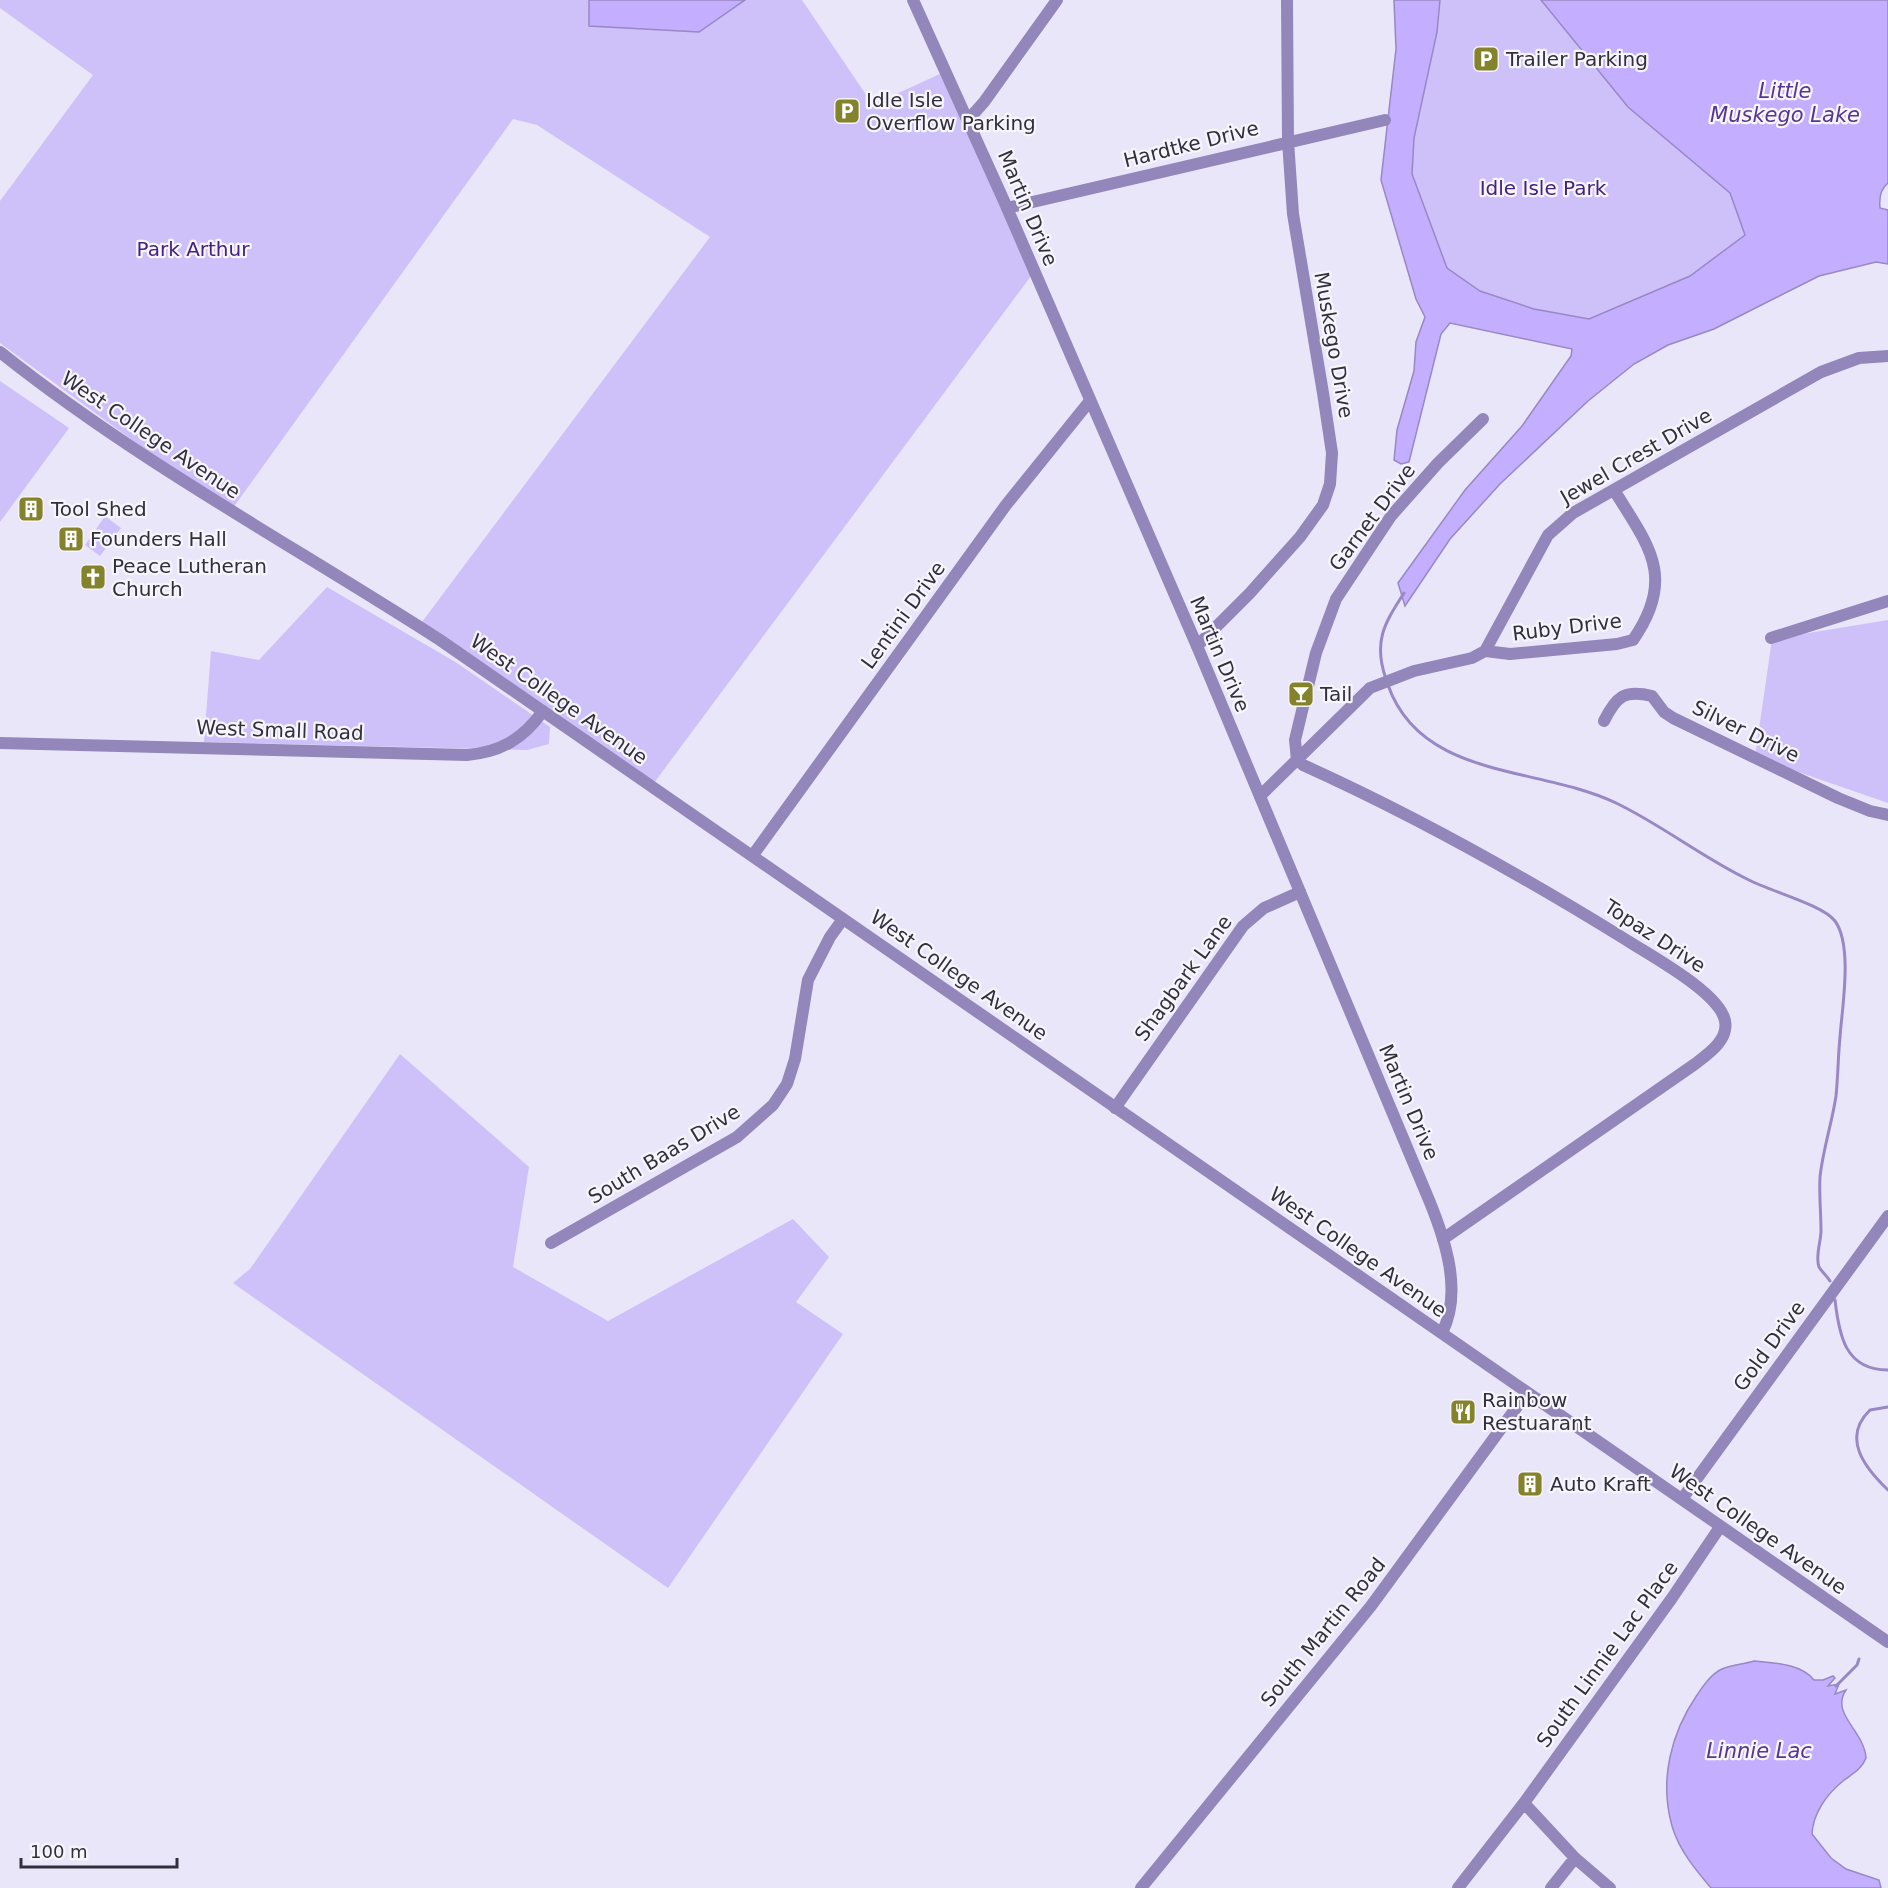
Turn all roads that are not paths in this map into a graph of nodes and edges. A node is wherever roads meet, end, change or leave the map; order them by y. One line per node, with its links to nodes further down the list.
1 (913, 0): 4 (street, Martin Drive)
2 (1057, 0): 4 (street)
3 (1287, 0): 6 (street, Muskego Drive)
4 (968, 120): 7 (street, Martin Drive)
5 (1385, 120): 6 (street, Hardtke Drive)
6 (1288, 141): 7 (street, Hardtke Drive); 15 (street, Muskego Drive)
7 (1007, 208): 10 (street, Martin Drive)
8 (0, 352): 17 (street, West College Avenue)
9 (1888, 356): 12 (street, Jewel Crest Drive)
10 (1089, 402): 15 (street, Martin Drive); 23 (street, Lentini Drive)
11 (1483, 419): 20 (street, Garnet Drive)
12 (1614, 490): 16 (street, Jewel Crest Drive); 16 (street, Ruby Drive)
13 (1888, 601): 14 (street)
14 (1771, 638)
15 (1197, 646): 21 (street, Martin Drive)
16 (1485, 651): 20 (street)
17 (543, 711): 19 (street, West Small Road); 23 (street, West College Avenue)
18 (1604, 721): 22 (street, Silver Drive)
19 (0, 743)
20 (1298, 760): 21 (street); 28 (street, Topaz Drive)
21 (1260, 796): 24 (street, Martin Drive)
22 (1888, 815)
23 (753, 855): 25 (street, West College Avenue)
24 (1300, 892): 26 (street, Shagbark Lane); 28 (street, Martin Drive)
25 (843, 919): 26 (street, West College Avenue); 29 (street, South Baas Drive)
26 (1115, 1108): 30 (street, West College Avenue)
27 (1888, 1216): 32 (street, Gold Drive)
28 (1443, 1239): 30 (street, Martin Drive)
29 (551, 1243)
30 (1442, 1333): 31 (street, West College Avenue)
31 (1527, 1393): 32 (street, West College Avenue); 37 (street, South Martin Road)
32 (1682, 1499): 33 (street, West College Avenue)
33 (1720, 1527): 34 (street, West College Avenue); 35 (street, South Linnie Lac Place)
34 (1888, 1642)
35 (1524, 1803): 36 (street); 38 (street, South Linnie Lac Place)
36 (1575, 1858): 39 (street); 40 (street)
37 (1141, 1888)
38 (1458, 1888)
39 (1551, 1888)
40 (1610, 1888)

